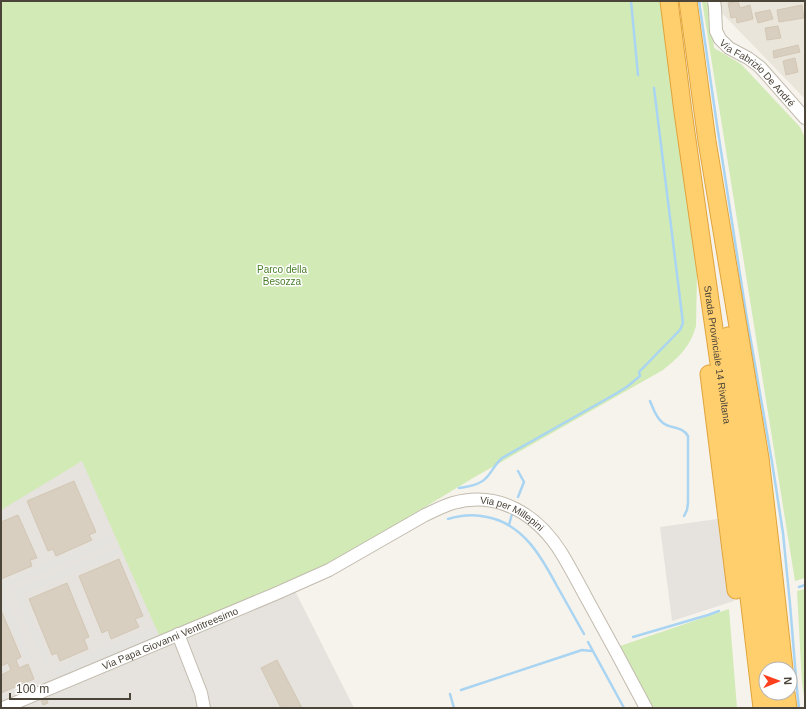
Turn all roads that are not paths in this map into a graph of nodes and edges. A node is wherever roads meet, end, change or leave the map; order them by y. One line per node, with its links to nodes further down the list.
1 (660, 1): 14 (highway)
2 (669, 1): 15 (highway, Strada Provinciale 14 Rivoltana)
3 (682, 1): 9 (highway, Strada Provinciale 14 Rivoltana)
4 (688, 1): 10 (highway)
5 (714, 1): 6 (street, Via Fabrizio De André)
6 (805, 118)
7 (292, 585): 8 (street, Via Papa Giovanni Ventitreesimo); 13 (street, Via per Millepini)
8 (178, 634): 11 (street, Via Papa Giovanni Ventitreesimo); 12 (street)
9 (769, 661)
10 (783, 661)
11 (3, 708)
12 (204, 708)
13 (646, 708)
14 (750, 708)
15 (762, 708)

